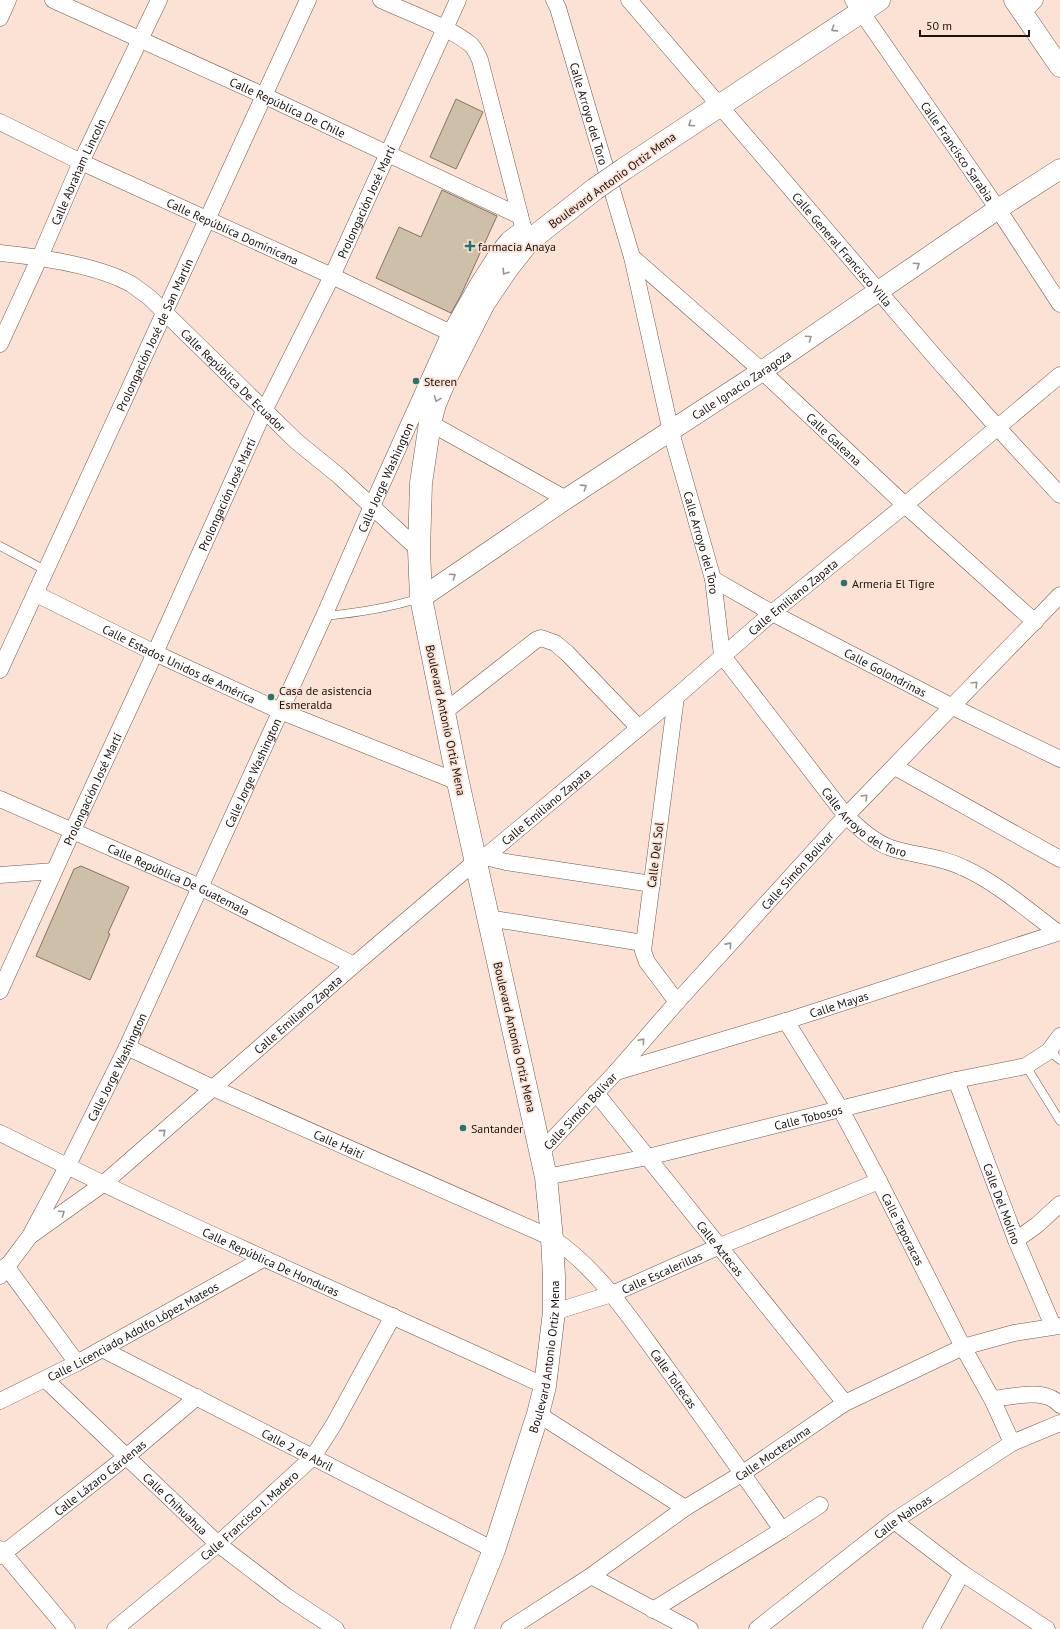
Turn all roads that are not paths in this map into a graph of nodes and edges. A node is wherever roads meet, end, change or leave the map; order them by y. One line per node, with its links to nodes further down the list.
1 (8, 0): 12 (street)
2 (54, 0): 14 (street, Calle República De Chile)
3 (159, 0): 14 (street, Calle Abraham Lincoln)
4 (308, 0): 16 (street, Prolongación José de San Martín)
5 (381, 0): 13 (street)
6 (458, 0): 13 (street, Prolongación José Martí)
7 (554, 0): 27 (street, Calle Arroyo del Toro)
8 (879, 0): 11 (main road, Boulevard Antonio Ortiz Mena)
9 (637, 2): 17 (street, Calle General Francisco Villa)
10 (1024, 4): 15 (street)
11 (857, 6): 17 (main road, Boulevard Antonio Ortiz Mena, one-way to 17); 22 (street, Calle Francisco Sarabia)
12 (0, 18)
13 (445, 29): 19 (street, Prolongación José Martí); 24 (street)
14 (141, 40): 16 (street, Calle República De Chile); 20 (street, Calle Abraham Lincoln)
15 (1060, 67)
16 (265, 96): 19 (street, Calle República De Chile); 23 (street, Prolongación José de San Martín)
17 (718, 105): 24 (main road, Boulevard Antonio Ortiz Mena, one-way to 24, bridge); 29 (street, Calle General Francisco Villa)
18 (0, 122): 20 (street, Calle República Dominicana)
19 (388, 153): 24 (street, Calle República De Chile); 28 (street, Prolongación José Martí)
20 (81, 162): 23 (street, Calle República Dominicana); 26 (street, Calle Abraham Lincoln)
21 (1060, 169): 22 (street, Calle Ignacio Zaragoza)
22 (998, 209): 29 (street, Calle Ignacio Zaragoza, one-way to 22); 30 (street, Calle Francisco Sarabia)
23 (206, 220): 28 (street, Calle República Dominicana); 31 (street, Prolongación José de San Martín)
24 (524, 229): 32 (main road, Boulevard Antonio Ortiz Mena)
25 (0, 253): 26 (street, Calle República De Ecuador)
26 (40, 257): 31 (street, Calle República De Ecuador); 33 (street, Calle Abraham Lincoln)
27 (632, 257): 34 (street, Calle Galeana); 39 (street, Calle Arroyo del Toro)
28 (332, 276): 32 (street, Calle República Dominicana); 36 (street, Prolongación José Martí)
29 (879, 290): 34 (street, Calle Ignacio Zaragoza, one-way to 29); 38 (street, Calle General Francisco Villa)
30 (1060, 304)
31 (164, 312): 36 (street, Calle República De Ecuador); 46 (street, Prolongación José de San Martín)
32 (457, 336): 37 (main road, Boulevard Antonio Ortiz Mena, one-way to 37); 43 (street, Calle Jorge Washington)
33 (0, 344)
34 (762, 371): 39 (street, Calle Ignacio Zaragoza); 42 (street, Calle Galeana)
35 (1060, 375): 38 (street, Calle Emiliano Zapata)
36 (264, 411): 43 (street, Calle República De Ecuador); 54 (street, Prolongación José Martí)
37 (430, 423): 41 (street); 45 (main road, Boulevard Antonio Ortiz Mena)
38 (998, 428): 40 (street, Calle General Francisco Villa); 42 (street, Calle Emiliano Zapata)
39 (672, 432): 41 (street, Calle Ignacio Zaragoza, one-way to 39); 47 (street, Calle Arroyo del Toro)
40 (1060, 495)
41 (566, 499): 50 (street, Calle Ignacio Zaragoza, one-way to 41)
42 (905, 505): 51 (street, Calle Emiliano Zapata); 53 (street, Calle Galeana)
43 (372, 506): 45 (street, Calle República De Ecuador); 52 (street, Calle Jorge Washington)
44 (0, 546): 46 (lane)
45 (419, 550): 50 (main road, Boulevard Antonio Ortiz Mena)
46 (45, 570): 48 (street, Prolongación José de San Martín)
47 (713, 579): 51 (street, Calle Golondrinas); 55 (street, Calle Arroyo del Toro)
48 (36, 594): 54 (street, Calle Estados Unidos de América); 56 (street, Prolongación José de San Martín)
49 (1060, 595): 53 (street, Calle Simón Bolívar)
50 (421, 598): 52 (lane); 60 (main road, Boulevard Antonio Ortiz Mena)
51 (772, 614): 55 (street, Calle Emiliano Zapata); 58 (street, Calle Golondrinas)
52 (324, 616): 59 (street, Calle Jorge Washington)
53 (1035, 622): 58 (street, Calle Simón Bolívar, one-way to 53)
54 (156, 653): 59 (street, Calle Estados Unidos de América); 67 (street, Prolongación José Martí)
55 (722, 655): 57 (street, Calle Emiliano Zapata); 66 (street, Calle Arroyo del Toro)
56 (0, 670)
57 (676, 697): 61 (street, Calle Emiliano Zapata); 72 (street, Calle Del Sol)
58 (953, 707): 62 (street, Calle Golondrinas); 63 (street, Calle Simón Bolívar)
59 (280, 711): 64 (street, Calle Estados Unidos de América); 73 (street, Calle Jorge Washington)
60 (443, 713): 61 (street); 64 (main road, Boulevard Antonio Ortiz Mena)
61 (639, 728): 68 (street, Calle Emiliano Zapata)
62 (1060, 759)
63 (895, 767): 66 (street, Calle Simón Bolívar, one-way to 63); 69 (street)
64 (458, 782): 68 (main road, Boulevard Antonio Ortiz Mena)
65 (0, 800): 67 (street, Calle República De Guatemala)
66 (846, 816): 75 (street, Calle Arroyo del Toro); 79 (street, Calle Simón Bolívar, one-way to 66)
67 (72, 832): 70 (street, Prolongación José Martí); 73 (street, Calle República De Guatemala)
68 (481, 859): 72 (street); 74 (main road, Boulevard Antonio Ortiz Mena); 77 (street, Calle Emiliano Zapata)
69 (1060, 859)
70 (54, 872): 71 (street); 78 (street, Prolongación José Martí)
71 (0, 875)
72 (652, 884): 76 (street, Calle Del Sol)
73 (200, 888): 77 (street, Calle República De Guatemala); 82 (street, Calle Jorge Washington)
74 (488, 918): 76 (street); 92 (main road, Boulevard Antonio Ortiz Mena)
75 (1058, 932): 80 (street, Calle Mayas)
76 (644, 943): 79 (street, Calle Del Sol)
77 (354, 965): 87 (street, Calle Emiliano Zapata)
78 (0, 991)
79 (677, 1002): 85 (street, Calle Simón Bolívar, one-way to 79)
80 (786, 1021): 85 (street, Calle Mayas); 89 (street, Calle Teporacas)
81 (1060, 1036): 83 (street, Calle Tobosos)
82 (127, 1047): 87 (street, Calle Haití); 94 (street, Calle Jorge Washington)
83 (1055, 1056): 84 (street, Calle Tobosos)
84 (1026, 1066): 86 (street, Calle Tobosos); 90 (lane)
85 (616, 1072): 88 (street, Calle Simón Bolívar)
86 (956, 1080): 89 (street, Calle Tobosos); 101 (street, Calle Del Molino)
87 (213, 1088): 97 (street, Calle Emiliano Zapata, one-way to 87); 100 (street, Calle Haití)
88 (596, 1093): 92 (street, Calle Simón Bolívar); 93 (street, Calle Aztecas)
89 (840, 1108): 93 (street, Calle Tobosos); 96 (street, Calle Teporacas)
90 (1060, 1121)
91 (0, 1134): 94 (street, Calle República De Honduras)
92 (540, 1152): 95 (main road, Boulevard Antonio Ortiz Mena)
93 (648, 1158): 95 (street, Calle Tobosos); 102 (street, Calle Aztecas)
94 (67, 1167): 97 (street, Calle República De Honduras); 99 (street, Calle Jorge Washington)
95 (546, 1177): 100 (main road, Boulevard Antonio Ortiz Mena)
96 (879, 1181): 102 (street, Calle Escalerillas); 109 (street, Calle Teporacas)
97 (103, 1184): 99 (street, Calle Emiliano Zapata, one-way to 97); 103 (street, Calle República De Honduras)
98 (1060, 1204): 101 (street)
99 (30, 1236): 104 (street, Calle Jorge Washington)
100 (552, 1238): 105 (street, Calle Toltecas); 106 (main road, Boulevard Antonio Ortiz Mena)
101 (1016, 1240): 108 (street, Calle Del Molino)
102 (720, 1246): 105 (street, Calle Escalerillas); 117 (street, Calle Aztecas)
103 (263, 1258): 107 (street, Calle República De Honduras); 110 (street, Calle Licenciado Adolfo López Mateos)
104 (3, 1271): 111 (street)
105 (612, 1294): 106 (street, Calle Escalerillas); 124 (street, Calle Toltecas)
106 (554, 1312): 113 (main road, Boulevard Antonio Ortiz Mena)
107 (393, 1316): 113 (street, Calle República De Honduras); 123 (street, Calle Francisco I. Madero)
108 (1057, 1326): 109 (street, Calle Moctezuma)
109 (963, 1347): 115 (street, Calle Teporacas); 117 (street, Calle Moctezuma)
110 (102, 1349): 111 (street, Calle Licenciado Adolfo López Mateos); 114 (street, Calle 2 de Abril)
111 (77, 1364): 112 (street, Calle Licenciado Adolfo López Mateos)
112 (46, 1380): 116 (street, Calle Licenciado Adolfo López Mateos); 122 (street, Calle Chihuahua)
113 (545, 1386): 119 (main road, Boulevard Antonio Ortiz Mena)
114 (197, 1397): 122 (street, Calle Lázaro Cárdenas); 123 (street, Calle 2 de Abril)
115 (992, 1399): 118 (street); 121 (street, Calle Teporacas)
116 (0, 1401)
117 (845, 1403): 124 (street, Calle Moctezuma)
118 (1060, 1405)
119 (538, 1414): 126 (street); 130 (main road, Boulevard Antonio Ortiz Mena)
120 (1060, 1423): 121 (street, Calle Nahoas)
121 (1012, 1443): 127 (street, Calle Nahoas)
122 (126, 1457): 129 (street, Calle Chihuahua); 131 (street, Calle Lázaro Cárdenas)
123 (313, 1457): 129 (street, Calle Francisco I. Madero); 130 (street, Calle 2 de Abril)
124 (743, 1474): 126 (street, Calle Moctezuma); 128 (street, Calle Toltecas)
125 (820, 1505): 128 (street)
126 (686, 1508): 133 (street, Calle Moctezuma)
127 (894, 1521): 132 (street); 141 (street, Calle Nahoas)
128 (782, 1530): 134 (street)
129 (218, 1544): 136 (street, Calle Francisco I. Madero); 137 (street, Calle Chihuahua)
130 (494, 1550): 138 (main road, Boulevard Antonio Ortiz Mena)
131 (1, 1552): 135 (street)
132 (962, 1574): 142 (street); 143 (street)
133 (591, 1576): 134 (street); 139 (street, Calle Moctezuma)
134 (653, 1610): 140 (street)
135 (67, 1629)
136 (115, 1629)
137 (336, 1629)
138 (462, 1629)
139 (509, 1629)
140 (690, 1629)
141 (757, 1629)
142 (931, 1629)
143 (1047, 1629)

